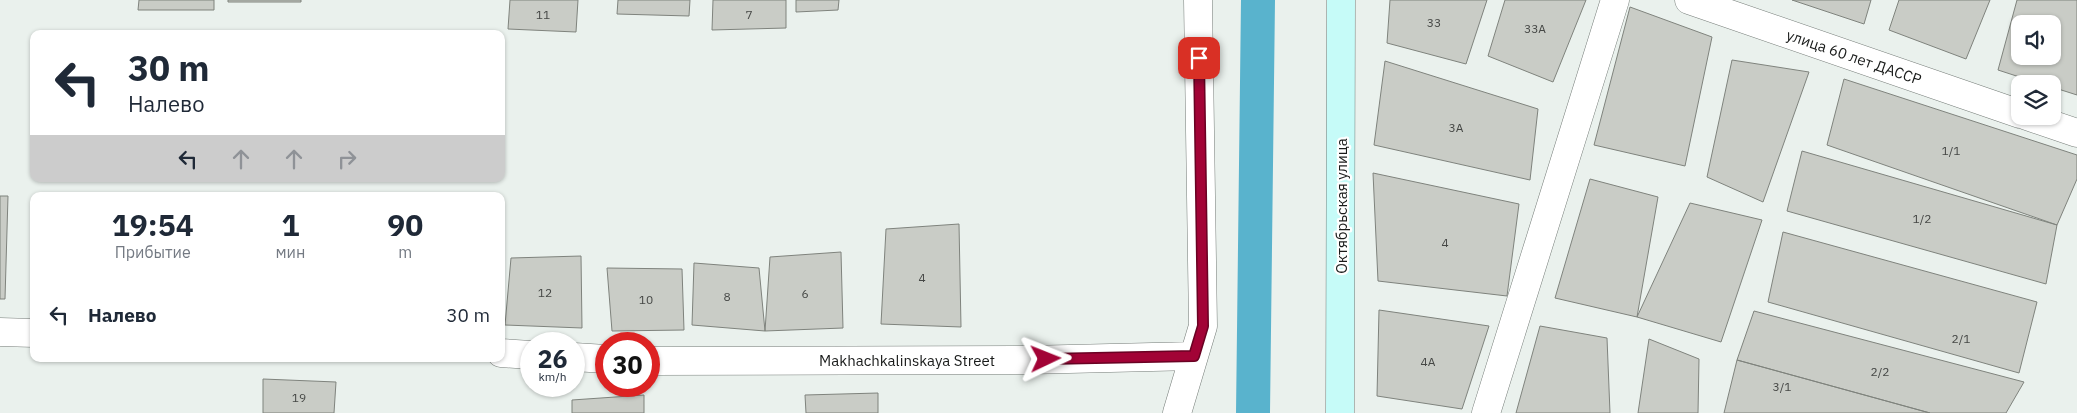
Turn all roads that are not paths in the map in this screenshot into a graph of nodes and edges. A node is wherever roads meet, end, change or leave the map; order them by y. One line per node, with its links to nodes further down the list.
1 (1198, 0): 12 (street)
2 (1341, 0): 15 (street, Октябрьская улица)
3 (1615, 0): 16 (street)
4 (1688, 0): 5 (street, улица 60 лет ДАССР)
5 (2011, 111)
6 (2054, 125): 7 (street)
7 (2077, 133)
8 (0, 332): 9 (street)
9 (30, 333)
10 (505, 353): 11 (street)
11 (520, 354)
12 (1194, 356): 13 (street, Makhachkalinskaya Street); 14 (street)
13 (660, 361)
14 (1177, 413)
15 (1340, 413)
16 (1486, 413)

